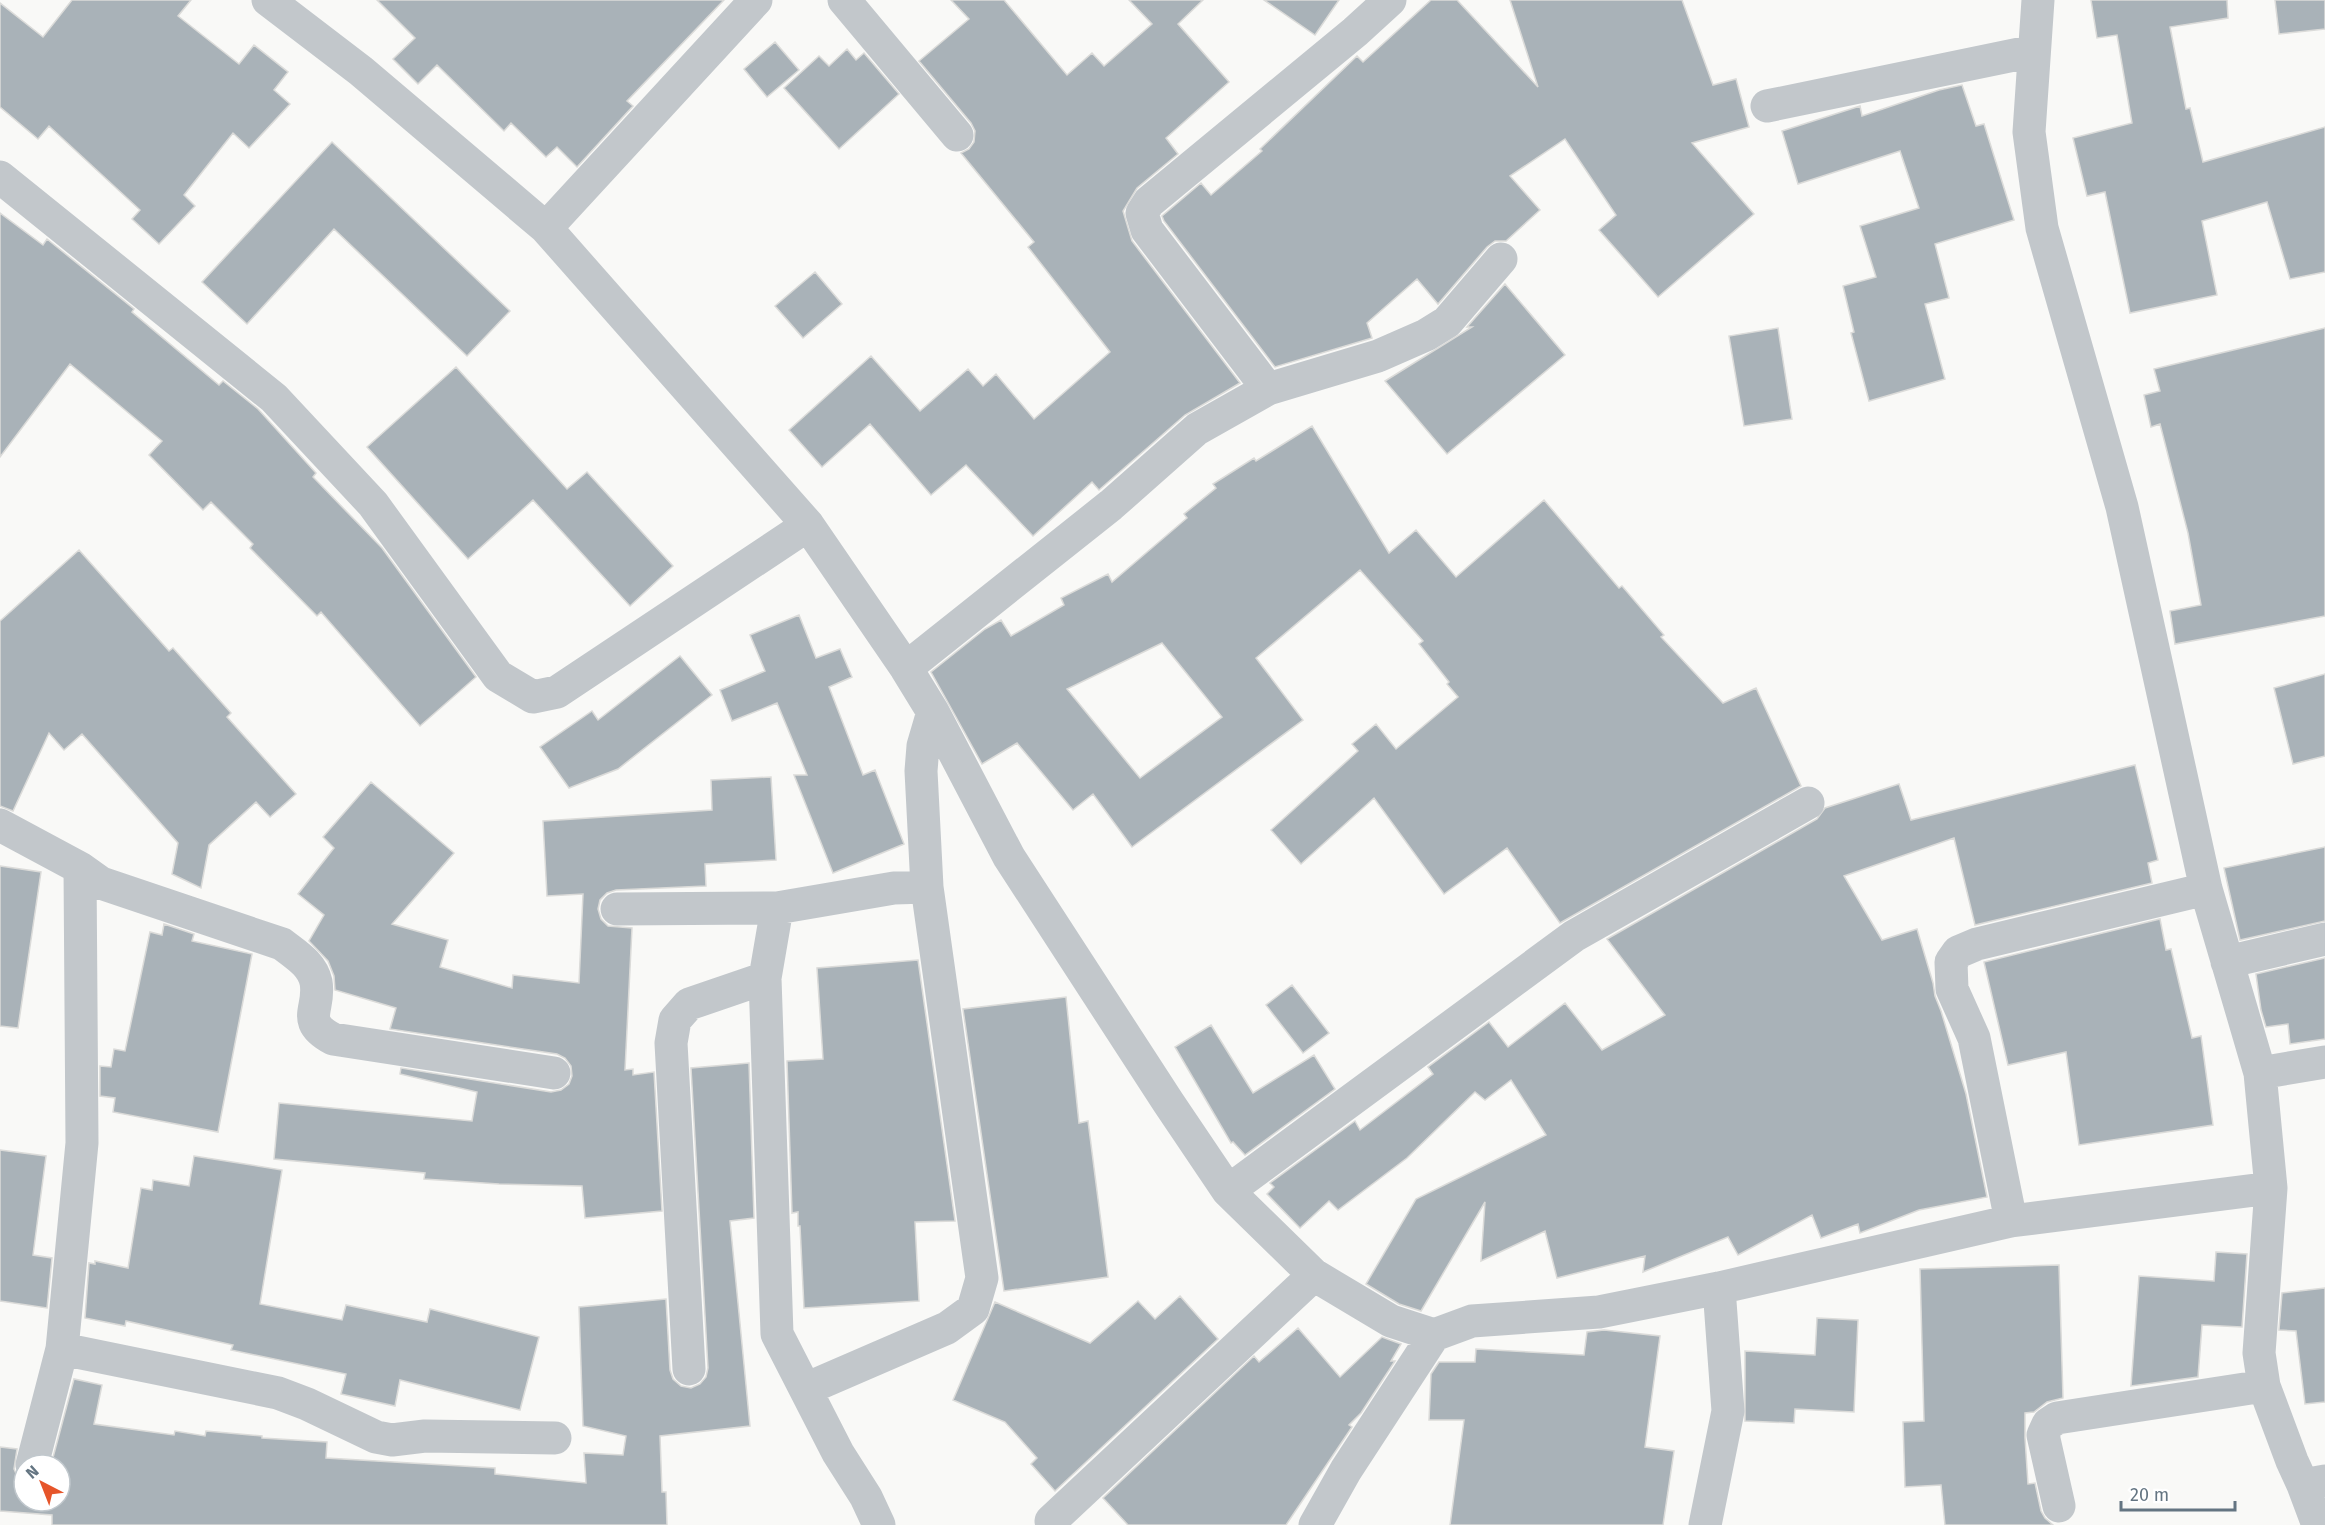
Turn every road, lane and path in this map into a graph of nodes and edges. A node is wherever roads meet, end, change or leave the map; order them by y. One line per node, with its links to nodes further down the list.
1 (268, 0): 10 (street)
2 (756, 0): 10 (street)
3 (844, 0): 8 (street)
4 (1390, 0): 12 (street)
5 (2037, 0): 6 (street)
6 (2034, 51): 7 (street); 20 (street)
7 (1767, 106)
8 (957, 135)
9 (0, 177): 13 (street)
10 (546, 228): 13 (street)
11 (1501, 259): 12 (street)
12 (1268, 389): 14 (street)
13 (808, 525): 14 (street)
14 (906, 668): 15 (street)
15 (933, 712): 19 (street); 30 (street)
16 (1808, 803): 30 (street)
17 (0, 825): 18 (street)
18 (80, 868): 27 (street); 35 (street)
19 (927, 887): 21 (street); 38 (street)
20 (2206, 889): 24 (street); 31 (street)
21 (777, 908): 22 (street); 25 (street)
22 (617, 909)
23 (2325, 939): 24 (street)
24 (2227, 962): 28 (street)
25 (765, 978): 36 (street); 38 (street)
26 (2325, 1062): 28 (street)
27 (554, 1073)
28 (2260, 1073): 29 (street)
29 (2271, 1188): 31 (street); 37 (street)
30 (1228, 1191): 32 (street)
31 (2011, 1221): 33 (street)
32 (1314, 1275): 34 (street); 43 (street)
33 (1719, 1288): 34 (street); 46 (street)
34 (1434, 1335): 45 (street)
35 (62, 1349): 39 (street); 40 (street)
36 (689, 1369)
37 (2264, 1386): 41 (street); 42 (street)
38 (806, 1389): 44 (street)
39 (555, 1438)
40 (35, 1453)
41 (2314, 1483): 47 (street)
42 (2059, 1506)
43 (1051, 1521)
44 (879, 1525)
45 (1315, 1525)
46 (1706, 1525)
47 (2318, 1525)

